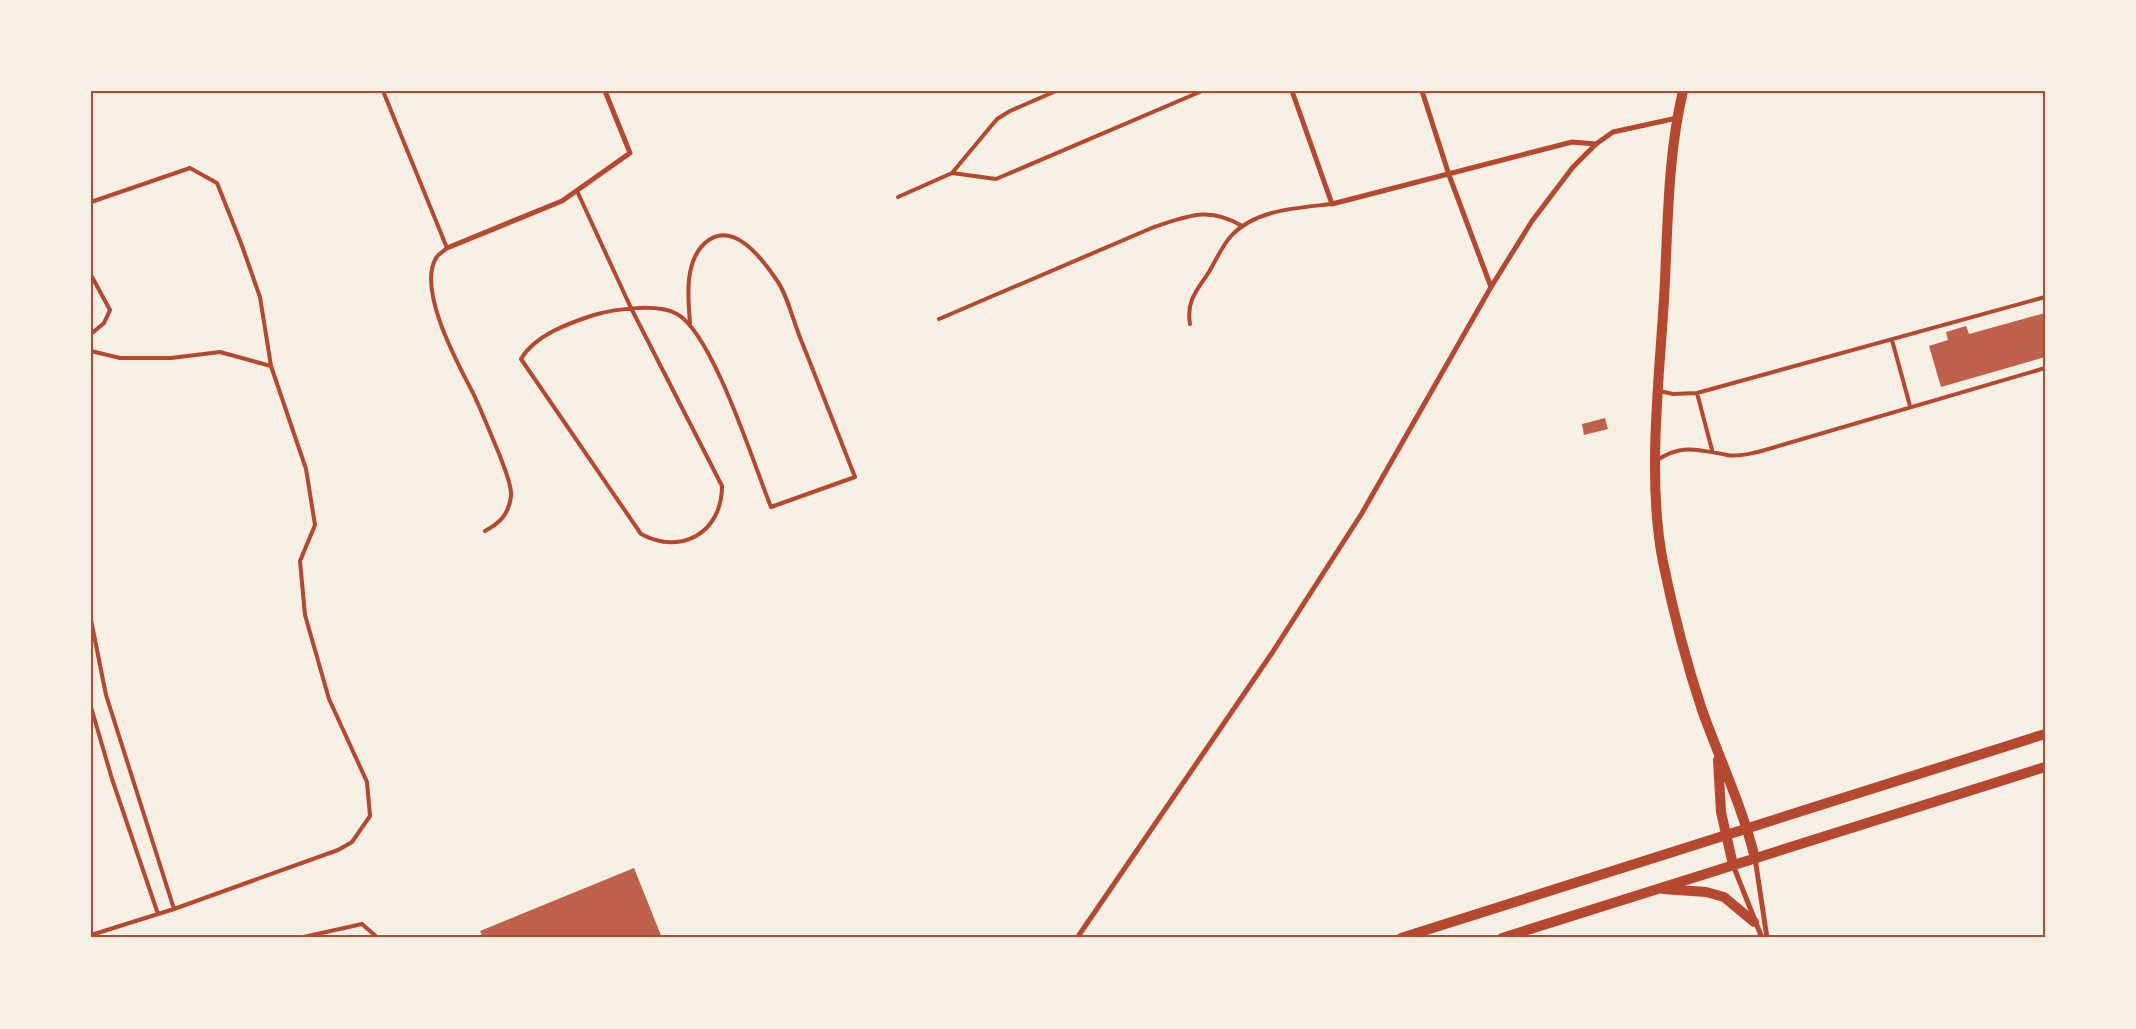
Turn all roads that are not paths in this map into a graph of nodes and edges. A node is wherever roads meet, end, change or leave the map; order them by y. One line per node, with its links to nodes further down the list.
1 (384, 91): 17 (lane)
2 (605, 91): 12 (street)
3 (1056, 91): 10 (lane)
4 (1202, 91): 10 (lane)
5 (1292, 91): 15 (street)
6 (1422, 91): 11 (street)
7 (1683, 91): 8 (main road)
8 (1678, 118): 9 (street); 30 (main road)
9 (1596, 144): 11 (street); 19 (street)
10 (952, 173): 13 (lane)
11 (1449, 174): 15 (street); 19 (street)
12 (577, 191): 17 (street); 21 (lane)
13 (898, 196)
14 (91, 202): 28 (lane)
15 (1332, 204): 16 (lane)
16 (1242, 226): 22 (lane); 24 (lane)
17 (447, 248): 35 (lane)
18 (91, 275): 25 (lane)
19 (1491, 286): 52 (street)
20 (2045, 297): 26 (lane)
21 (631, 308): 21 (lane); 23 (lane)
22 (939, 319)
23 (690, 323): 23 (lane)
24 (1190, 324)
25 (91, 334)
26 (1892, 340): 31 (lane); 32 (lane)
27 (91, 351): 28 (lane)
28 (271, 366): 46 (lane)
29 (2045, 368): 32 (lane)
30 (1659, 391): 31 (lane); 34 (main road)
31 (1698, 393): 33 (lane)
32 (1910, 406): 33 (lane)
33 (1712, 450): 34 (lane)
34 (1656, 461): 39 (main road)
35 (485, 531)
36 (91, 620): 46 (lane)
37 (91, 707): 47 (lane)
38 (2045, 734): 41 (main road)
39 (1718, 754): 41 (main road); 42 (main road)
40 (2045, 767): 43 (main road)
41 (1748, 828): 42 (main road); 43 (main road)
42 (1724, 835): 44 (main road); 53 (main road)
43 (1755, 858): 44 (main road); 56 (street)
44 (1733, 865): 45 (main road); 48 (street)
45 (1657, 888): 48 (main road); 54 (main road)
46 (174, 909): 47 (lane)
47 (158, 914): 49 (lane)
48 (1754, 922): 55 (street)
49 (91, 936)
50 (299, 938): 51 (lane)
51 (378, 938)
52 (1077, 938)
53 (1401, 938)
54 (1502, 938)
55 (1762, 938)
56 (1767, 938)

